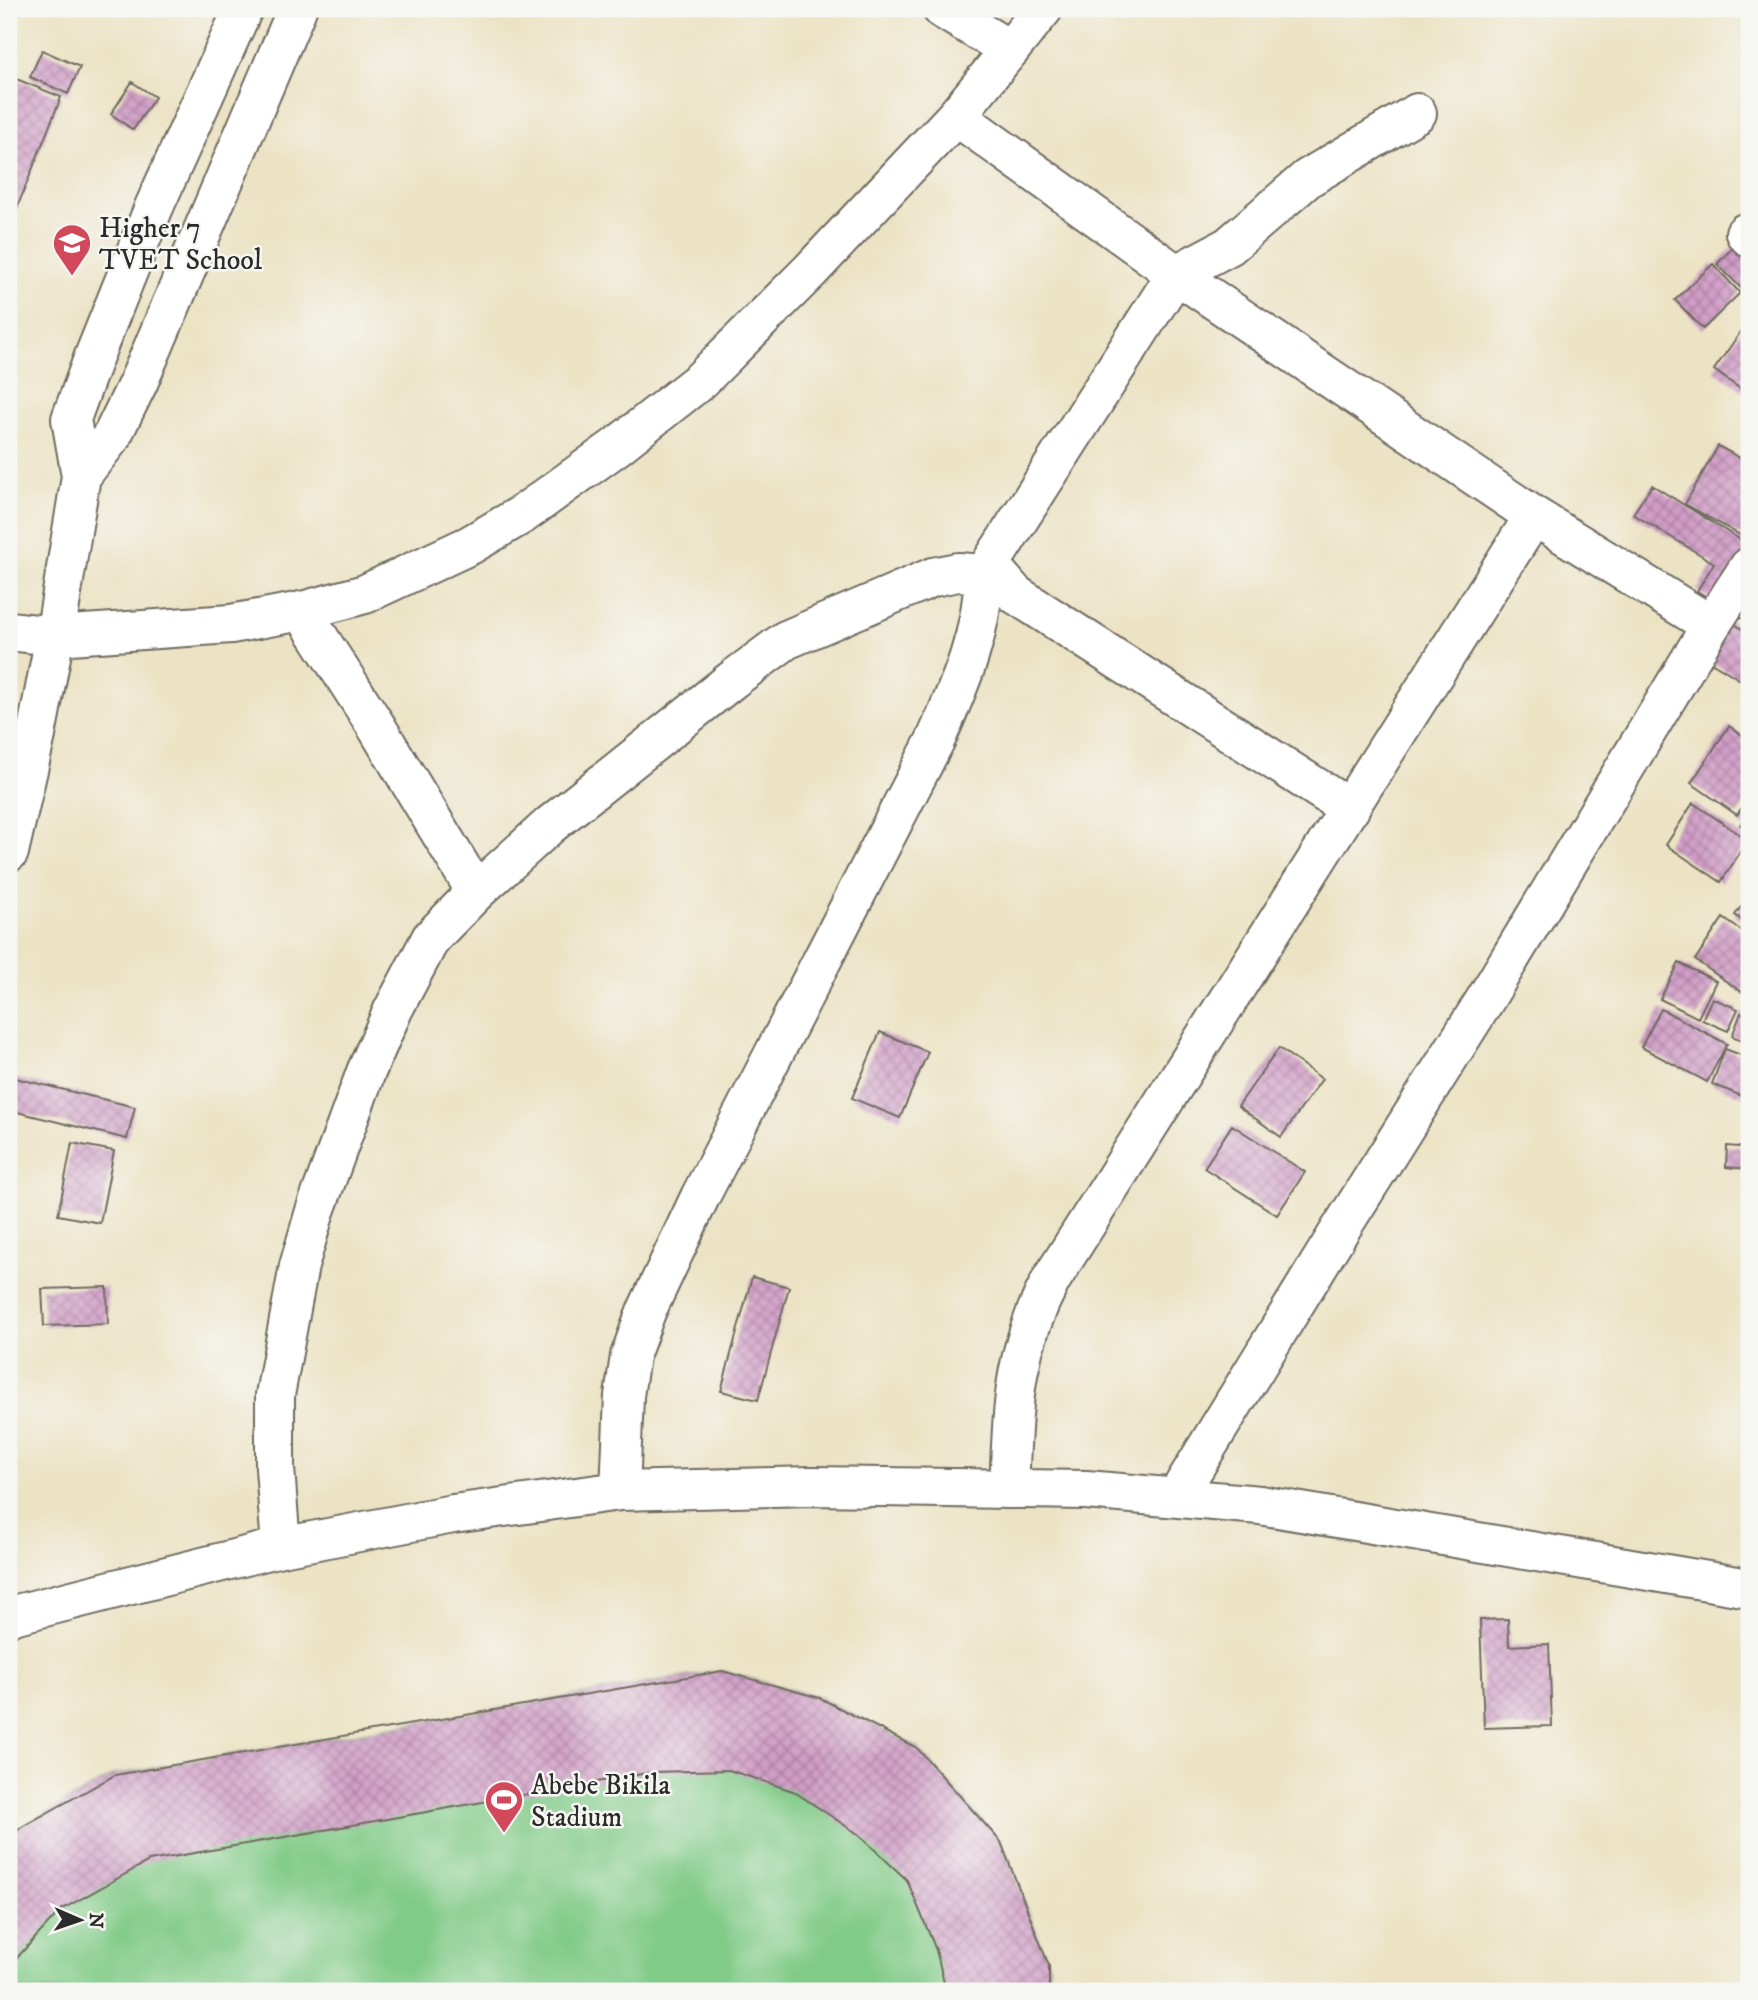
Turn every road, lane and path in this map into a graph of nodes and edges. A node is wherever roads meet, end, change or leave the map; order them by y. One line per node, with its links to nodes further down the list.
1 (243, 9): 9 (street)
2 (297, 9): 9 (street)
3 (942, 9): 5 (street)
4 (1043, 9): 5 (street)
5 (1010, 50): 7 (street)
6 (1416, 113): 8 (street)
7 (956, 117): 8 (street); 13 (street)
8 (1176, 274): 10 (street); 12 (street)
9 (81, 476): 16 (street)
10 (1534, 516): 14 (street); 17 (street)
11 (1749, 567): 14 (street)
12 (987, 570): 17 (street); 19 (street); 21 (street)
13 (302, 611): 16 (street); 19 (street)
14 (1711, 625): 22 (street)
15 (9, 631): 16 (street)
16 (55, 636): 18 (street)
17 (1350, 809): 20 (street)
18 (9, 852)
19 (476, 892): 23 (street)
20 (1009, 1488): 21 (street); 22 (street)
21 (620, 1491): 23 (street)
22 (1177, 1496): 24 (street)
23 (281, 1548): 25 (street)
24 (1749, 1588)
25 (9, 1616)

